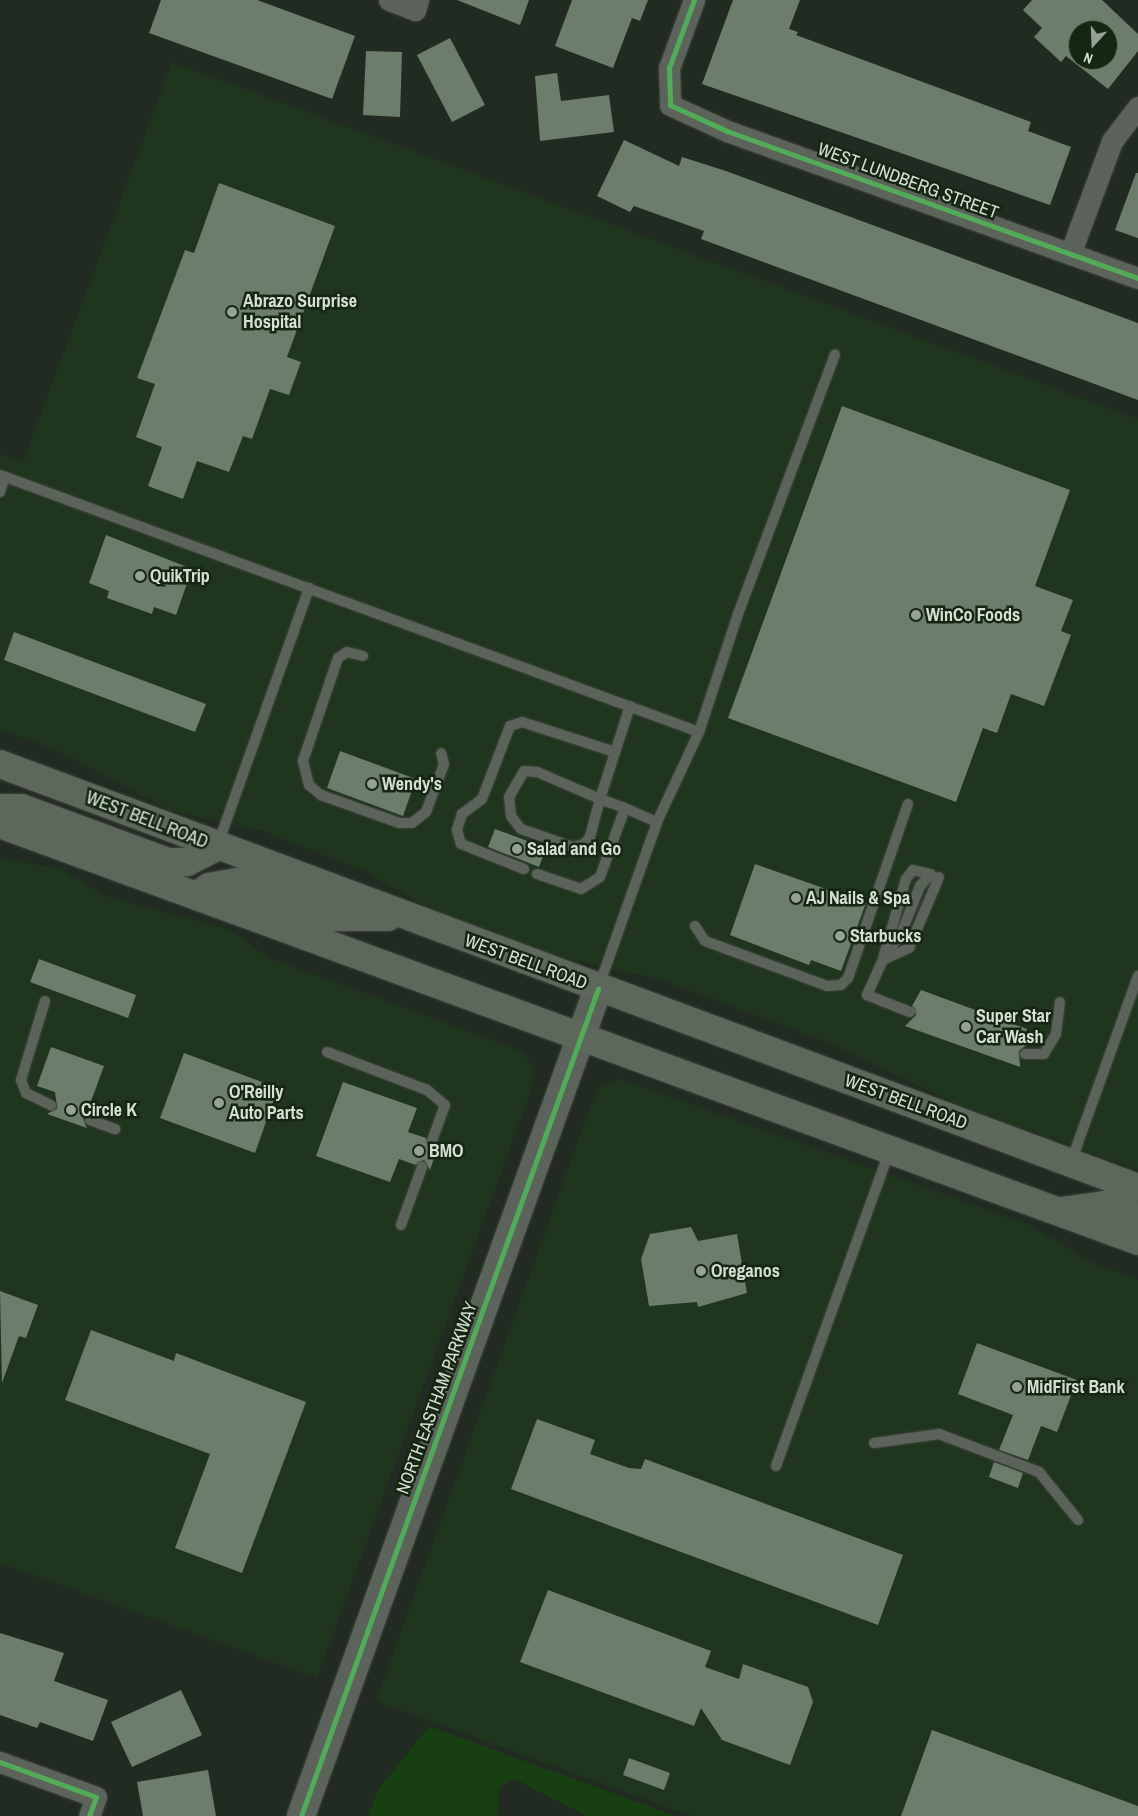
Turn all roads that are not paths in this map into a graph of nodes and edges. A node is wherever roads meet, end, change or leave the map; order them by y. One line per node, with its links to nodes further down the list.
1 (389, 0): 3 (street)
2 (694, 0): 5 (street, WEST LUNDBERG STREET)
3 (417, 5)
4 (1138, 107): 5 (street)
5 (1070, 254): 6 (street, WEST LUNDBERG STREET)
6 (1138, 278)
7 (835, 355): 13 (lane)
8 (3, 476): 9 (lane); 10 (lane)
9 (0, 492)
10 (309, 588): 12 (lane); 23 (lane)
11 (363, 656): 15 (lane)
12 (630, 706): 13 (lane); 14 (lane)
13 (699, 732): 21 (lane)
14 (615, 752): 17 (lane); 24 (lane)
15 (441, 753)
16 (0, 764): 23 (main road, WEST BELL ROAD)
17 (600, 798): 17 (lane); 20 (lane)
18 (908, 804): 29 (lane)
19 (0, 808): 23 (main road)
20 (625, 808): 21 (lane); 25 (lane)
21 (658, 822): 32 (lane)
22 (0, 824): 27 (main road)
23 (217, 847): 28 (main road, WEST BELL ROAD)
24 (524, 869)
25 (537, 874)
26 (935, 876): 30 (lane); 30 (lane); 30 (lane)
27 (197, 896): 28 (main road); 36 (main road)
28 (407, 918): 32 (main road, WEST BELL ROAD)
29 (695, 926)
30 (883, 960): 35 (lane)
31 (1138, 976): 44 (lane)
32 (598, 989): 36 (street, NORTH EASTHAM PARKWAY); 44 (main road, WEST BELL ROAD)
33 (45, 1001): 39 (lane)
34 (1060, 1002): 38 (lane)
35 (910, 1012)
36 (581, 1038): 43 (main road); 56 (street, NORTH EASTHAM PARKWAY)
37 (328, 1052): 42 (lane)
38 (1025, 1054)
39 (50, 1105)
40 (90, 1120): 41 (lane)
41 (115, 1129)
42 (432, 1140)
43 (890, 1151): 47 (main road); 52 (lane)
44 (1071, 1163): 46 (main road, WEST BELL ROAD)
45 (422, 1167): 49 (lane)
46 (1138, 1188)
47 (1057, 1212): 48 (main road); 50 (main road)
48 (1138, 1217)
49 (401, 1225)
50 (1138, 1241)
51 (874, 1443): 53 (lane)
52 (776, 1466)
53 (1078, 1520)
54 (0, 1762): 55 (street)
55 (93, 1807)
56 (301, 1816)

